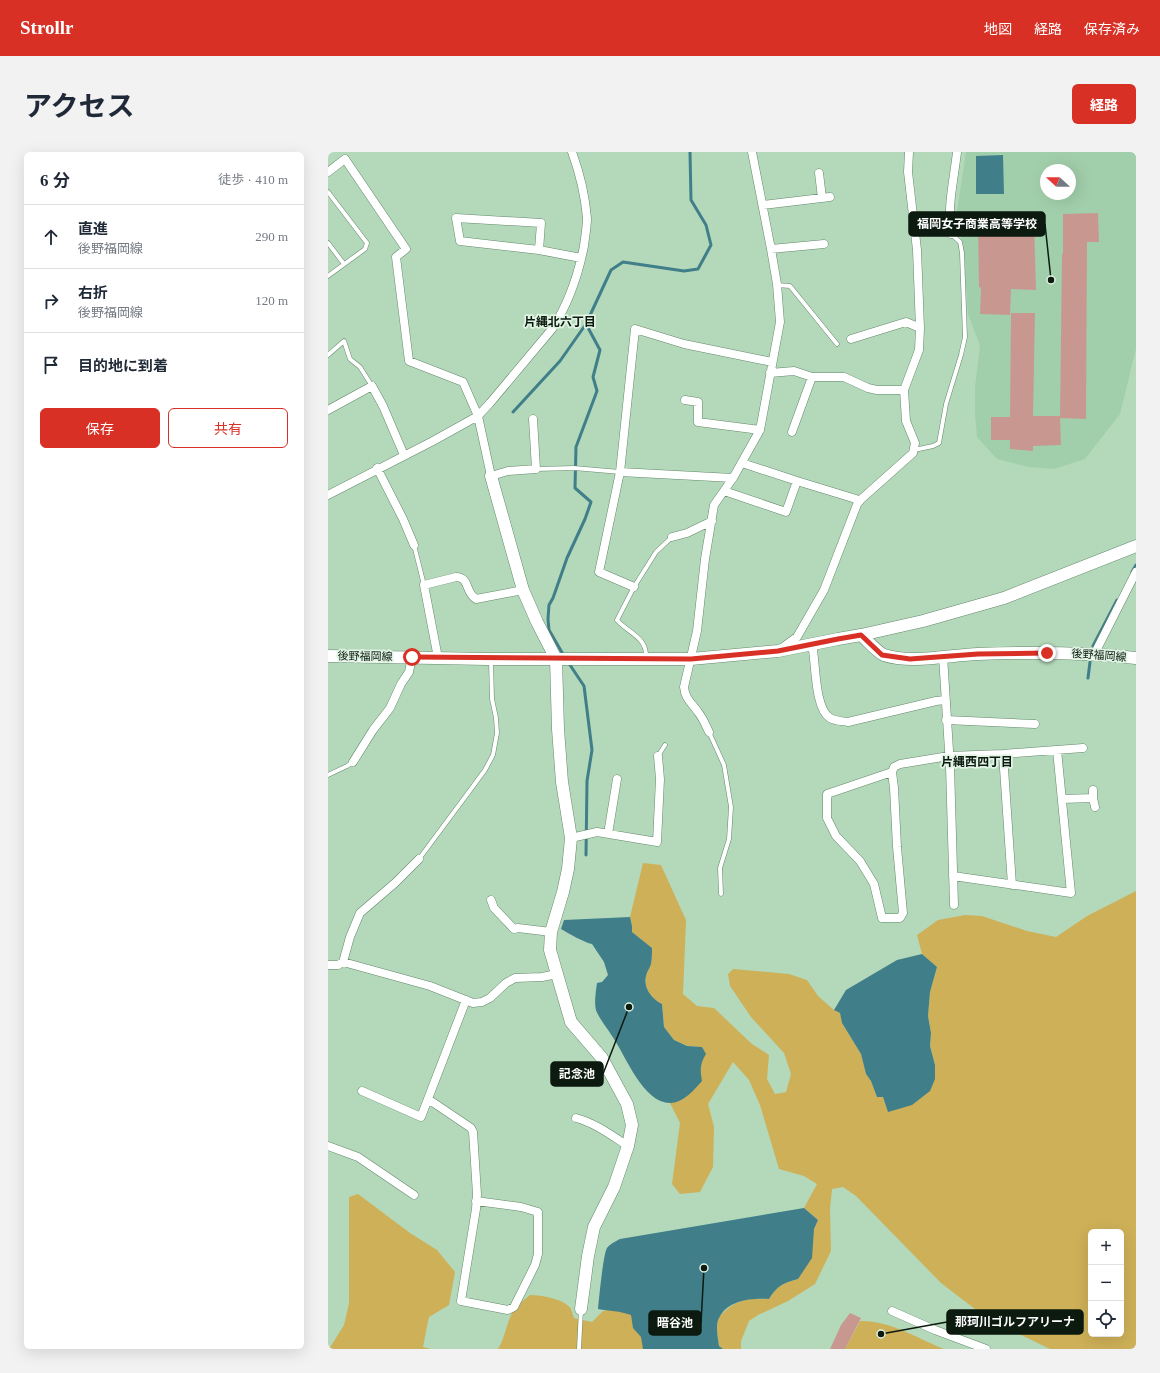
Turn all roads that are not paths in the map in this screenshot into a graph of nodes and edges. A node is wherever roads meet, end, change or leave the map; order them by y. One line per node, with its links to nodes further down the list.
1 (572, 152): 14 (street)
2 (752, 152): 8 (street)
3 (909, 152): 18 (street)
4 (957, 152): 9 (street)
5 (328, 172): 29 (street)
6 (819, 173): 8 (street)
7 (328, 192): 15 (lane)
8 (763, 205): 12 (street)
9 (951, 234): 33 (lane)
10 (328, 243): 15 (lane)
11 (824, 244): 12 (street)
12 (771, 249): 17 (street)
13 (539, 250): 13 (street); 14 (street)
14 (581, 258): 29 (street)
15 (344, 264): 16 (lane)
16 (328, 276)
17 (777, 284): 20 (lane); 22 (street)
18 (920, 328): 19 (street); 26 (street)
19 (851, 339)
20 (837, 344)
21 (328, 355): 25 (lane)
22 (772, 362): 23 (street); 38 (street)
23 (770, 373): 24 (street); 31 (street)
24 (812, 377): 26 (street); 32 (street)
25 (372, 386): 28 (street); 34 (street)
26 (904, 390): 33 (street)
27 (685, 400): 31 (street)
28 (328, 410)
29 (478, 416): 34 (street); 39 (street)
30 (533, 419): 37 (street)
31 (760, 430): 35 (street)
32 (792, 432)
33 (914, 450): 44 (street)
34 (404, 455): 36 (street)
35 (742, 463): 40 (street); 41 (street)
36 (377, 468): 43 (street); 47 (street)
37 (536, 469): 38 (lane); 39 (street)
38 (620, 472): 40 (street); 51 (street)
39 (491, 476): 52 (street)
40 (733, 478): 42 (street)
41 (797, 481): 42 (street); 44 (street)
42 (724, 491): 45 (street)
43 (328, 495)
44 (860, 501): 55 (street)
45 (712, 521): 46 (street); 65 (street)
46 (672, 537): 51 (lane)
47 (414, 545): 50 (lane)
48 (1136, 546): 53 (street)
49 (1136, 572): 56 (street)
50 (424, 585): 52 (street); 60 (street)
51 (634, 587): 64 (lane)
52 (523, 590): 63 (street)
53 (861, 635): 54 (street, 後野福岡線); 58 (street, 後野福岡線)
54 (812, 644): 55 (street, 後野福岡線); 66 (street)
55 (778, 651): 65 (street, 後野福岡線)
56 (1095, 653): 58 (street, 後野福岡線); 62 (street, 後野福岡線)
57 (328, 656): 59 (street, 後野福岡線)
58 (943, 656): 66 (street)
59 (412, 657): 60 (street, 後野福岡線); 76 (street)
60 (438, 658): 61 (street, 後野福岡線)
61 (491, 658): 63 (street, 後野福岡線); 84 (lane)
62 (1136, 658)
63 (556, 659): 64 (street, 後野福岡線); 83 (street)
64 (646, 659): 65 (street, 後野福岡線)
65 (691, 659): 69 (street)
66 (945, 700): 67 (street)
67 (946, 720): 68 (street); 75 (street)
68 (1035, 724)
69 (709, 732): 87 (lane)
70 (665, 745): 74 (lane)
71 (1083, 748): 72 (street)
72 (1057, 750): 73 (street); 80 (street)
73 (1003, 754): 75 (street); 86 (street)
74 (658, 756): 82 (street)
75 (949, 756): 77 (street); 85 (street)
76 (353, 762): 78 (lane)
77 (892, 772): 77 (street)
78 (328, 775)
79 (617, 779): 82 (street)
80 (1062, 799): 81 (street); 86 (street)
81 (1095, 807)
82 (608, 834): 83 (street)
83 (571, 838): 90 (street)
84 (419, 859): 91 (street)
85 (953, 876): 86 (street); 89 (street)
86 (1012, 884)
87 (721, 894)
88 (491, 900): 90 (street)
89 (954, 906)
90 (551, 932): 93 (street)
91 (343, 962): 92 (street); 94 (street)
92 (328, 965)
93 (556, 974): 94 (street); 99 (street)
94 (466, 1000): 96 (street)
95 (362, 1091): 96 (street)
96 (428, 1099): 101 (street)
97 (576, 1118): 99 (street)
98 (328, 1146): 100 (street)
99 (628, 1146): 102 (street)
100 (414, 1195)
101 (476, 1201): 101 (street)
102 (581, 1309): 104 (lane)
103 (892, 1311): 105 (street)
104 (578, 1349)
105 (986, 1349)

